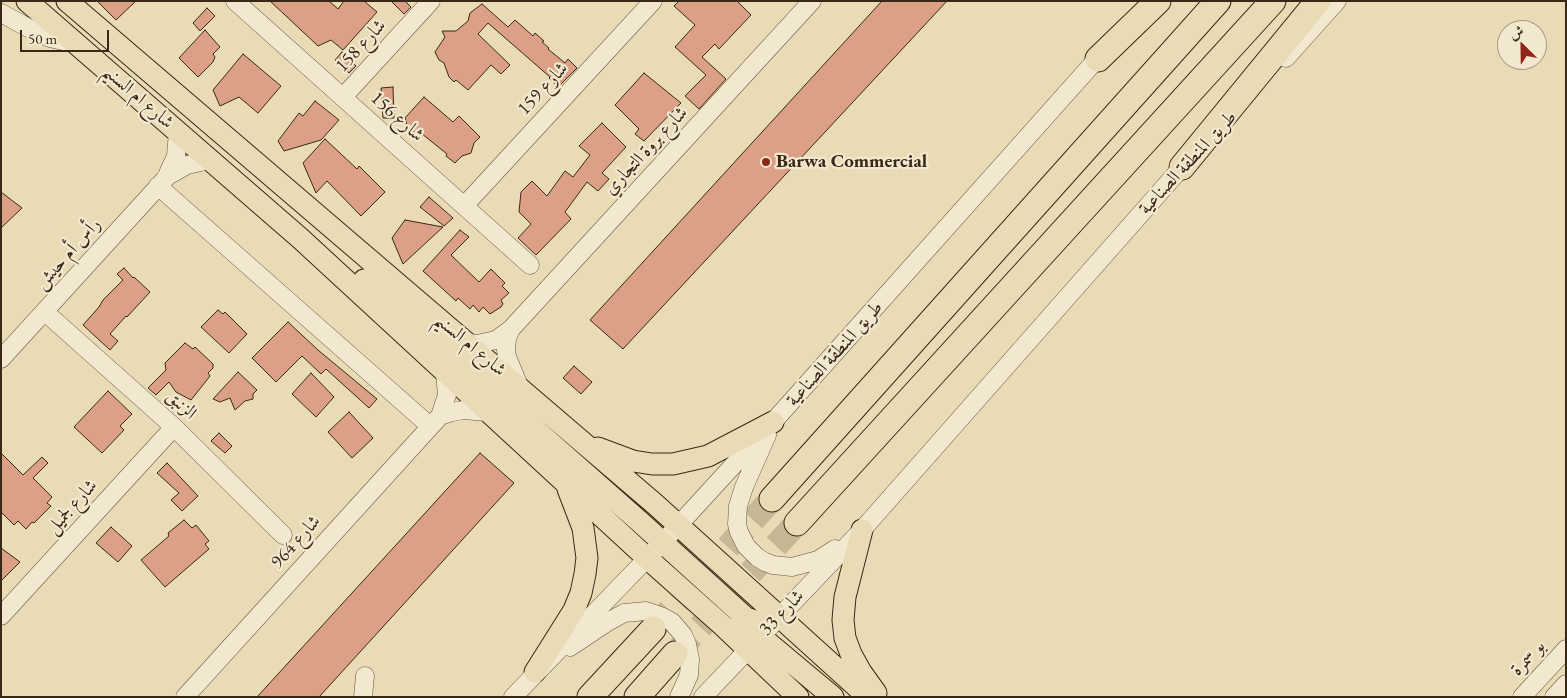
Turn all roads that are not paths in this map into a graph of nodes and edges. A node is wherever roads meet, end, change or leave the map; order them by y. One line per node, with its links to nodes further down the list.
1 (27, 1): 14 (main road, شارع ام السنيم)
2 (67, 1): 26 (main road, شارع ام السنيم)
3 (235, 1): 16 (street, شارع 156)
4 (432, 1): 16 (street, شارع 158)
5 (653, 1): 21 (street, شارع 159)
6 (812, 1): 25 (street, شارع بروة التجاري)
7 (1145, 1): 15 (street, طريق المنطقة الصناعية)
8 (1158, 1): 15 (highway)
9 (1218, 1): 36 (highway)
10 (1273, 1): 37 (highway)
11 (1318, 1): 19 (highway)
12 (1338, 1): 19 (street, طريق المنطقة الصناعية)
13 (1, 13): 14 (street, شارع ام السنيم)
14 (77, 44): 17 (main road, شارع ام السنيم)
15 (1098, 59): 32 (street, طريق المنطقة الصناعية)
16 (343, 97): 21 (street, شارع 156)
17 (178, 132): 18 (main road, شارع ام السنيم); 20 (street, رأس أم حيش)
18 (210, 160): 20 (street, رأس أم حيش); 22 (main road, شارع ام السنيم)
19 (1182, 167): 39 (street, طريق المنطقة الصناعية)
20 (162, 182): 24 (street, رأس أم حيش); 31 (street)
21 (464, 206): 23 (street, شارع 156)
22 (301, 239): 28 (main road, شارع ام السنيم); 41 (main road)
23 (530, 264)
24 (45, 312): 27 (street, رأس أم حيش); 33 (street, الزنبق)
25 (511, 329): 26 (street, شارع بروة التجاري); 29 (street)
26 (468, 343): 29 (main road, شارع ام السنيم)
27 (1, 359)
28 (445, 373): 30 (main road, شارع ام السنيم); 31 (street, شارع 964)
29 (519, 386): 34 (main road, شارع ام السنيم)
30 (487, 412): 31 (street); 35 (main road, شارع ام السنيم)
31 (435, 421): 52 (street, شارع 964)
32 (773, 422): 34 (main road); 38 (street, طريق المنطقة الصناعية); 39 (street)
33 (174, 427): 40 (street, الزنبق); 43 (street, شارع لجميل)
34 (581, 441): 38 (main road, شارع ام السنيم)
35 (566, 483): 42 (main road, شارع ام السنيم); 49 (main road)
36 (772, 499)
37 (798, 523)
38 (678, 525): 41 (street, طريق المنطقة الصناعية); 44 (main road, شارع ام السنيم)
39 (862, 530): 44 (street, شارع 33); 62 (main road)
40 (283, 535)
41 (663, 542): 42 (street, طريق المنطقة الصناعية); 44 (main road)
42 (646, 558): 46 (main road, شارع ام السنيم); 49 (street, طريق المنطقة الصناعية)
43 (1, 616)
44 (778, 617): 46 (street, شارع 33); 61 (main road, شارع ام السنيم)
45 (653, 629): 55 (highway)
46 (754, 643): 58 (street, شارع 33); 59 (main road, شارع ام السنيم); 60 (main road)
47 (1566, 649): 63 (street, بو سمرة)
48 (676, 654): 56 (highway)
49 (535, 672): 54 (street, طريق المنطقة الصناعية); 57 (street)
50 (365, 676): 53 (street)
51 (1566, 684): 64 (street)
52 (184, 697)
53 (363, 697)
54 (513, 697)
55 (590, 697)
56 (637, 697)
57 (679, 697)
58 (703, 697)
59 (798, 697)
60 (833, 697)
61 (868, 697)
62 (879, 697)
63 (1522, 697)
64 (1554, 697)

